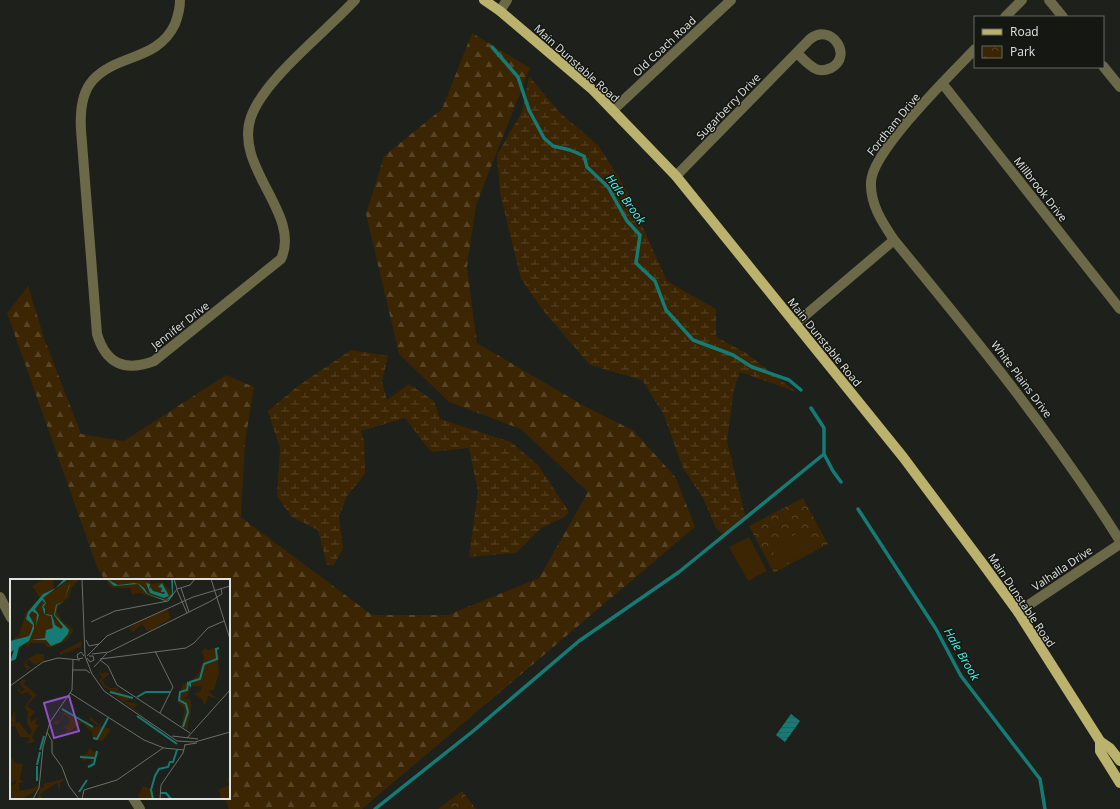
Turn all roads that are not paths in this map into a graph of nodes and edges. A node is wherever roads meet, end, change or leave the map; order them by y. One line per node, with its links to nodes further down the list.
1 (180, 0): 2 (street, Jennifer Drive)
2 (355, 0)
3 (484, 0): 8 (main road, Main Dunstable Road)
4 (507, 0): 8 (street)
5 (731, 0): 16 (street, Old Coach Road)
6 (1022, 0): 9 (street)
7 (1049, 0): 10 (street)
8 (500, 11): 16 (main road, Main Dunstable Road)
9 (1006, 16)
10 (1062, 16)
11 (974, 50): 14 (street, Fordham Drive)
12 (797, 53): 17 (street, Sugarberry Drive)
13 (1104, 67): 15 (street)
14 (942, 83): 18 (street, Fordham Drive); 19 (street, Millbrook Drive)
15 (1120, 87)
16 (613, 110): 17 (main road, Main Dunstable Road)
17 (676, 176): 20 (main road, Main Dunstable Road)
18 (894, 240): 20 (street); 21 (street, White Plains Drive)
19 (1120, 309)
20 (795, 324): 24 (main road, Main Dunstable Road)
21 (1120, 541)
22 (1120, 544): 24 (street, Valhalla Drive)
23 (0, 597): 25 (street)
24 (1018, 612): 26 (main road, Main Dunstable Road)
25 (10, 616)
26 (1100, 741): 27 (main road, Main Dunstable Road); 28 (main road, Main Dunstable Road)
27 (1120, 761)
28 (1120, 783)
29 (134, 799): 30 (street)
30 (140, 809)

